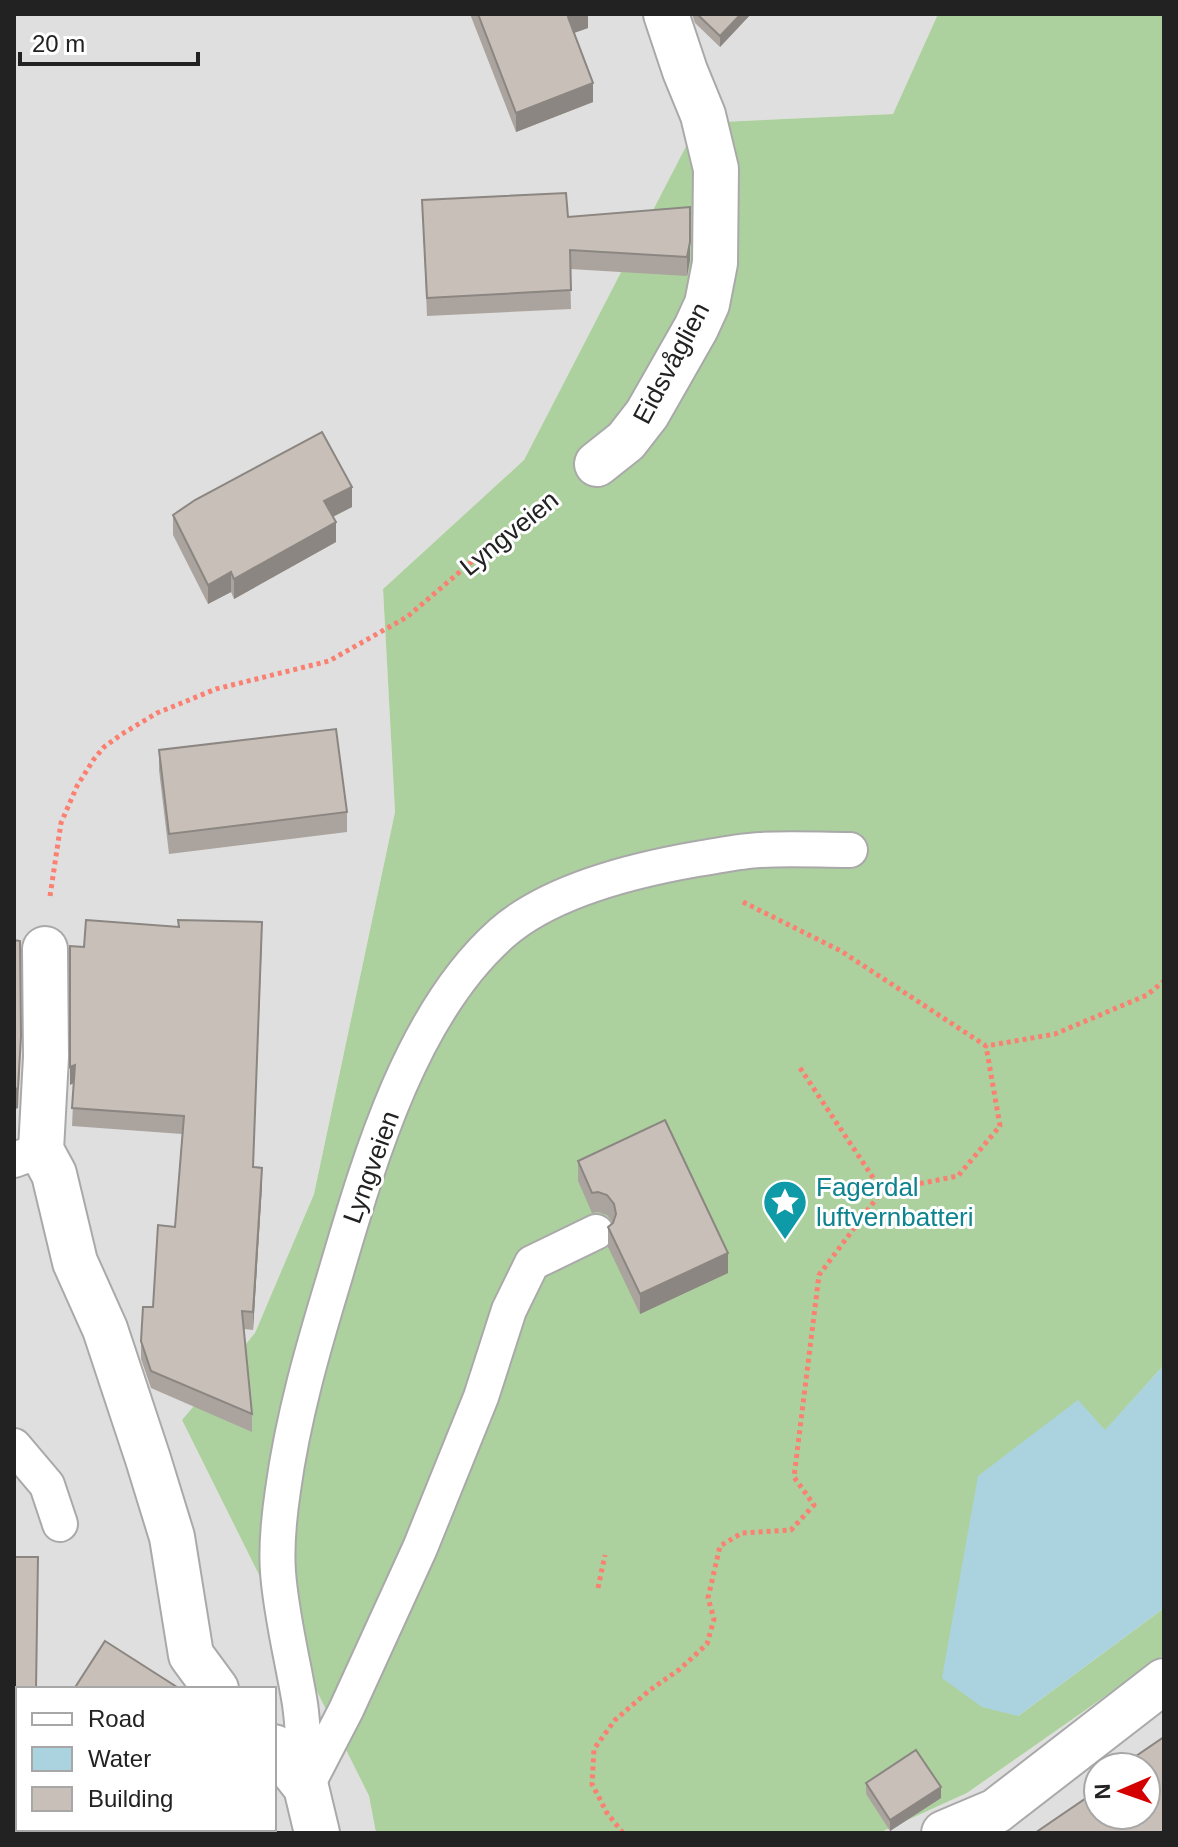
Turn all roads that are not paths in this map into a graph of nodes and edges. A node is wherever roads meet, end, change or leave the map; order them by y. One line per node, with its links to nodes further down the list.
1 (666, 14): 2 (street, Eidsvåglien)
2 (597, 464)
3 (850, 850): 12 (lane, Lyngveien)
4 (45, 949): 5 (street)
5 (28, 1155): 10 (street)
6 (596, 1232): 12 (lane)
7 (14, 1446): 8 (lane)
8 (60, 1524)
9 (1164, 1681): 14 (street)
10 (215, 1687)
11 (276, 1750): 12 (street, Lyngveien)
12 (306, 1787): 13 (street, Lyngveien)
13 (317, 1833)
14 (944, 1833)

